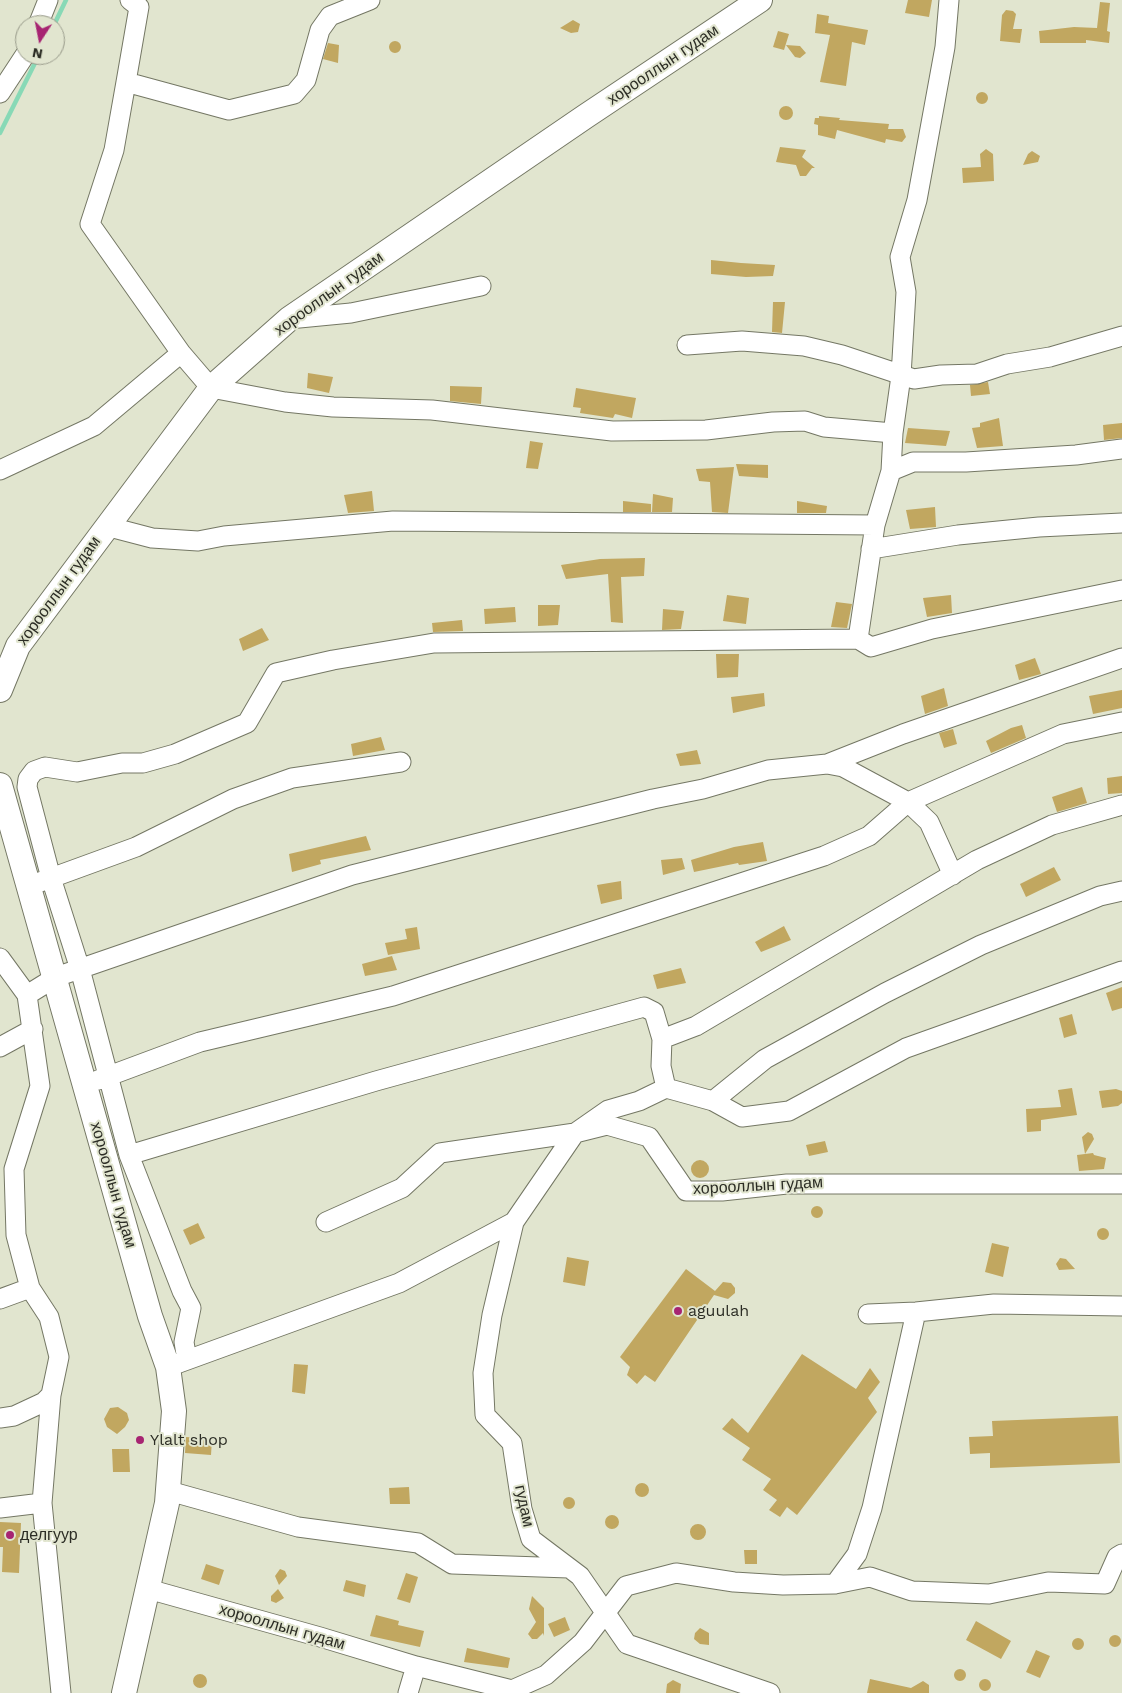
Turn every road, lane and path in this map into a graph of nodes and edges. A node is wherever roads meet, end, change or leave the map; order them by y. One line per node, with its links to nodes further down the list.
1 (48, 0): 6 (street)
2 (130, 0): 8 (street)
3 (370, 0): 8 (street)
4 (760, 0): 11 (main road, хорооллын гудам)
5 (949, 0): 15 (street)
6 (42, 15)
7 (18, 65): 9 (street)
8 (126, 82): 14 (street)
9 (0, 92)
10 (481, 286): 11 (street)
11 (290, 319): 16 (main road, хорооллын гудам)
12 (1122, 336): 15 (street)
13 (687, 345): 15 (street)
14 (181, 353): 16 (street); 19 (street)
15 (901, 376): 17 (street)
16 (211, 388): 17 (street); 23 (main road, хорооллын гудам)
17 (893, 433): 20 (street)
18 (1122, 449): 20 (street)
19 (0, 470)
20 (891, 471): 22 (street)
21 (1122, 523): 24 (street)
22 (875, 525): 23 (street); 24 (street)
23 (106, 526): 28 (main road, хорооллын гудам)
24 (871, 549): 26 (street)
25 (1122, 590): 26 (street)
26 (858, 638): 36 (street)
27 (1122, 658): 31 (street)
28 (0, 690)
29 (1122, 722): 33 (street)
30 (401, 762): 36 (street)
31 (827, 764): 33 (street); 40 (street)
32 (0, 785): 37 (main road, хорооллын гудам)
33 (908, 802): 35 (street); 47 (street)
34 (1122, 805): 35 (street)
35 (954, 875): 45 (street)
36 (51, 878): 37 (street); 40 (street)
37 (29, 886): 42 (main road, хорооллын гудам)
38 (1122, 891): 50 (street)
39 (0, 958): 43 (street)
40 (80, 969): 42 (street); 47 (street)
41 (1122, 971): 50 (street)
42 (56, 977): 43 (street); 48 (main road, хорооллын гудам)
43 (27, 995): 44 (street)
44 (33, 1029): 46 (street); 53 (street)
45 (662, 1039): 49 (street); 52 (street)
46 (0, 1047)
47 (107, 1076): 48 (street); 52 (street)
48 (84, 1085): 62 (main road, хорооллын гудам)
49 (666, 1088): 50 (street); 51 (street)
50 (712, 1101)
51 (575, 1133): 54 (street, хорооллын гудам); 55 (street, хорооллын гудам); 56 (street)
52 (130, 1155): 62 (street)
53 (7, 1172): 57 (street)
54 (1122, 1184)
55 (326, 1222)
56 (514, 1222): 62 (street); 69 (street, гудам)
57 (30, 1288): 58 (street); 63 (street)
58 (0, 1299)
59 (1122, 1306): 60 (street)
60 (916, 1312): 61 (street); 70 (street)
61 (868, 1314)
62 (178, 1363): 65 (main road, хорооллын гудам)
63 (51, 1395): 64 (street); 66 (street)
64 (0, 1418)
65 (168, 1491): 69 (street); 71 (main road, хорооллын гудам)
66 (42, 1503): 67 (street); 75 (street)
67 (0, 1508)
68 (1122, 1554): 70 (street, хорооллын гудам)
69 (569, 1568): 72 (street, гудам)
70 (835, 1584): 72 (street, хорооллын гудам)
71 (148, 1589): 73 (street, хорооллын гудам); 76 (main road, хорооллын гудам)
72 (605, 1611): 74 (street, хорооллын гудам); 78 (street, гудам)
73 (416, 1666): 74 (street, хорооллын гудам); 77 (street)
74 (517, 1692)
75 (61, 1693)
76 (124, 1693)
77 (408, 1693)
78 (770, 1693)

